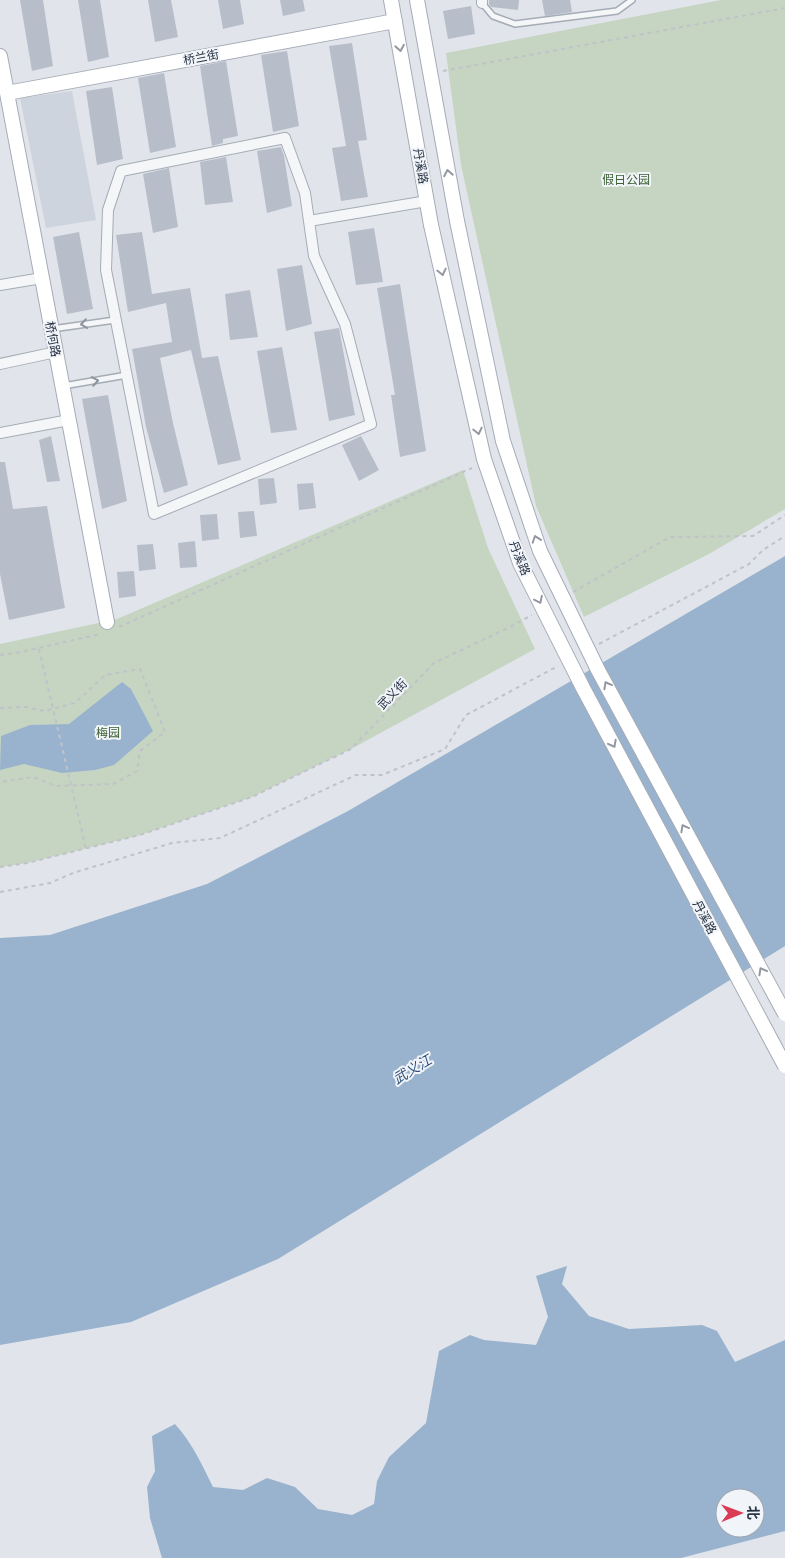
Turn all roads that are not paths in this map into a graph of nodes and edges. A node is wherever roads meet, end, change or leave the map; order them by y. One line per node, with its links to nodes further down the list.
1 (391, 0): 5 (main road, 丹溪路)
2 (417, 0): 21 (main road, 丹溪路, one-way to 2, bridge)
3 (632, 0): 4 (lane)
4 (482, 2)
5 (395, 20): 7 (main road, 桥兰街); 8 (main road, 丹溪路, one-way to 8)
6 (0, 56): 7 (main road, 桥何路)
7 (3, 99): 10 (main road, 桥何路)
8 (427, 201): 9 (street); 22 (main road, 丹溪路, one-way to 22, bridge)
9 (309, 221): 12 (street); 16 (street)
10 (42, 278): 11 (street); 13 (main road, 桥何路)
11 (0, 285)
12 (116, 320): 13 (lane, one-way to 13); 16 (street)
13 (52, 329): 14 (main road, 桥何路)
14 (56, 352): 15 (street); 17 (main road, 桥何路)
15 (0, 364)
16 (127, 375): 17 (lane, one-way to 16)
17 (62, 386): 18 (main road, 桥何路)
18 (69, 420): 19 (street); 20 (main road, 桥何路)
19 (0, 432)
20 (110, 627)
21 (785, 1014)
22 (785, 1066)

